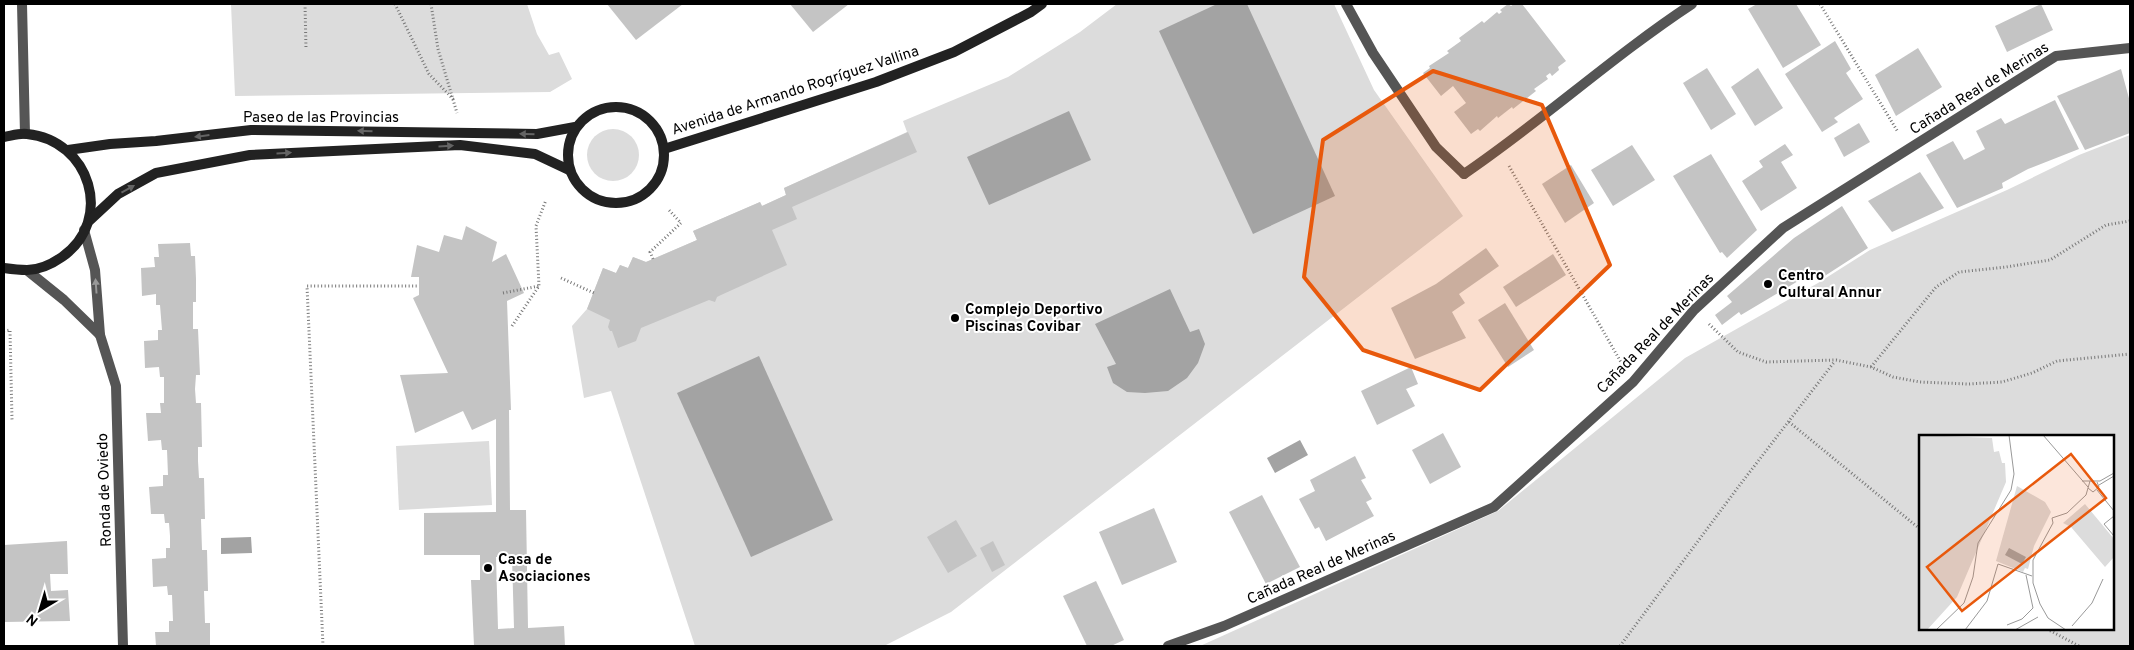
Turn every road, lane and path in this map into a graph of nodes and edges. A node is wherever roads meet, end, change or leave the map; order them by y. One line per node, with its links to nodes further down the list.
1 (22, 4): 14 (street)
2 (305, 4): 10 (path)
3 (395, 4): 11 (path)
4 (431, 4): 11 (path)
5 (1042, 4): 16 (street, Avenida de Armando Rogríguez Vallina)
6 (1346, 4): 19 (street)
7 (1692, 4): 19 (street)
8 (1820, 4): 17 (path)
9 (2130, 48): 17 (street, Cañada Real de Merinas)
10 (306, 49)
11 (454, 101): 12 (path)
12 (458, 116)
13 (575, 127): 16 (street); 18 (street, Paseo de las Provincias, one-way to 18); 20 (street)
14 (25, 134): 15 (street); 18 (street)
15 (4, 137)
16 (664, 149): 20 (street)
17 (1908, 149): 34 (street, Cañada Real de Merinas)
18 (68, 150): 23 (street)
19 (1499, 150): 41 (path)
20 (569, 170): 23 (street, Paseo de las Provincias, one-way to 20)
21 (546, 200): 31 (path)
22 (669, 210): 26 (path)
23 (90, 220): 25 (street)
24 (2130, 220): 40 (path)
25 (84, 230): 28 (street); 37 (street, Ronda de Oviedo, one-way to 25)
26 (654, 259)
27 (4, 268): 28 (street)
28 (28, 271): 37 (street, Ronda de Oviedo)
29 (561, 278): 33 (path)
30 (418, 286): 47 (path)
31 (539, 286): 32 (path); 35 (path)
32 (503, 293)
33 (594, 293)
34 (1694, 310): 39 (path); 41 (street, Cañada Real de Merinas)
35 (512, 326)
36 (4, 331): 42 (path)
37 (100, 335): 46 (street, Ronda de Oviedo)
38 (2130, 354): 40 (path)
39 (1836, 360): 40 (path); 43 (path)
40 (1870, 367)
41 (1633, 382): 48 (street, Cañada Real de Merinas)
42 (12, 420)
43 (1789, 422): 44 (path); 49 (path)
44 (1919, 528)
45 (2050, 630): 50 (path)
46 (123, 646)
47 (323, 646)
48 (1168, 646)
49 (1620, 646)
50 (2080, 646)

